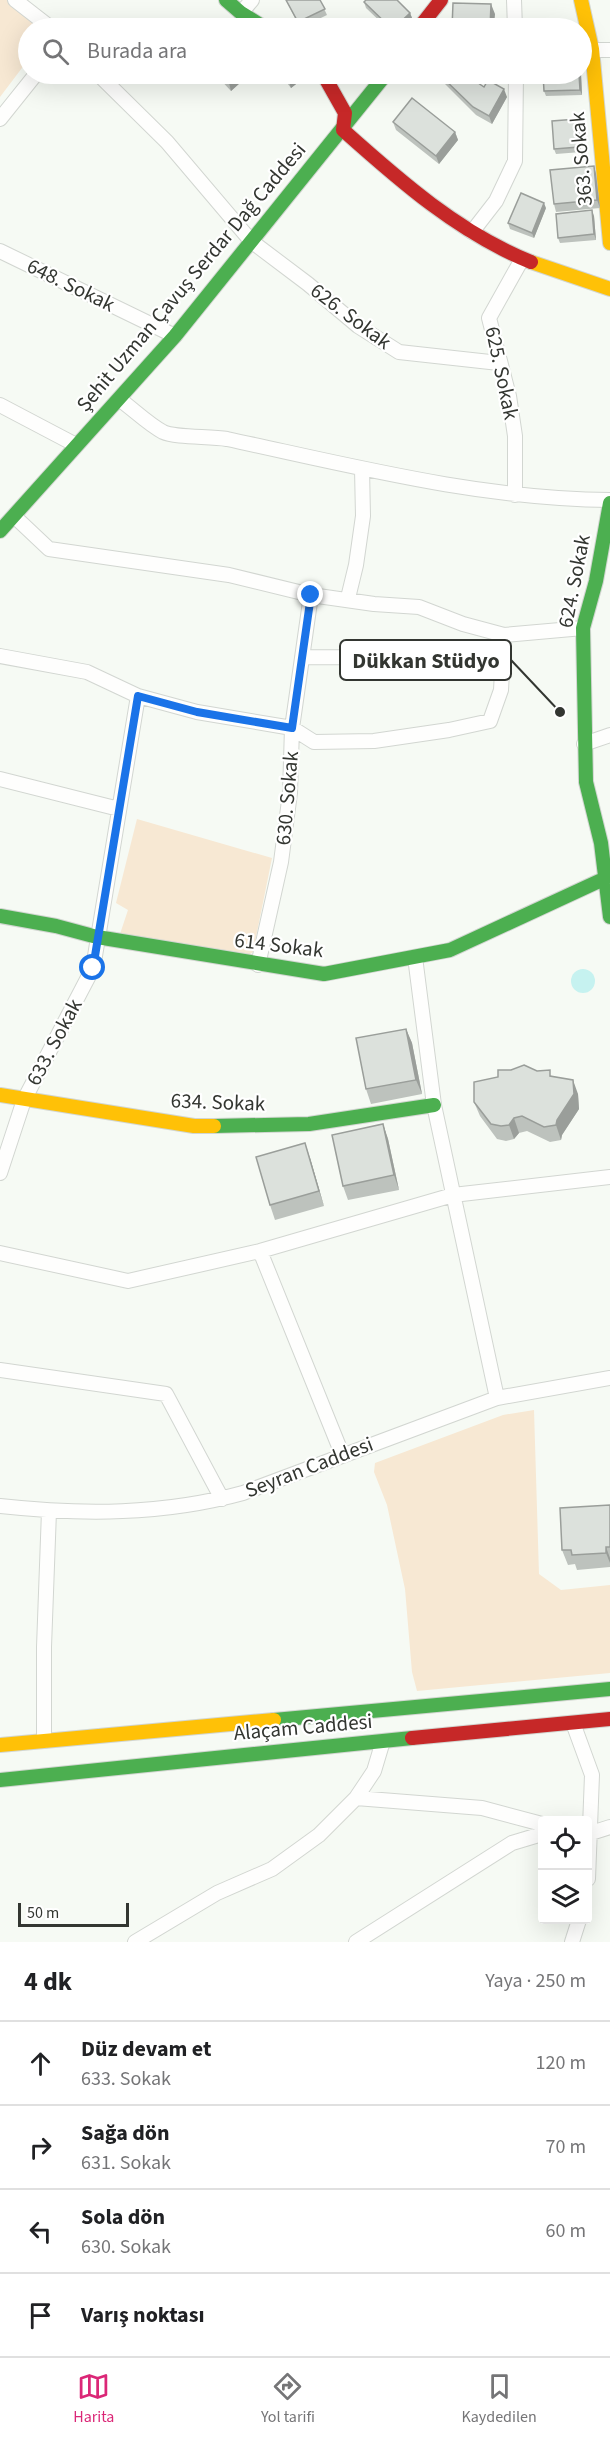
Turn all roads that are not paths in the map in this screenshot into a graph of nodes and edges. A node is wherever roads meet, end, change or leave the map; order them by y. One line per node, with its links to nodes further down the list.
1 (15, 0): 8 (street)
2 (226, 0): 7 (street)
3 (252, 0): 7 (street)
4 (441, 0): 10 (street)
5 (514, 0): 11 (street)
6 (581, 0): 12 (street, 363. Sokak)
7 (241, 14): 9 (street)
8 (38, 18)
9 (248, 18)
10 (427, 18)
11 (515, 18)
12 (583, 18)
13 (592, 50): 14 (street)
14 (610, 50)
15 (592, 82): 23 (street, 363. Sokak)
16 (28, 84): 21 (street)
17 (108, 84): 25 (street, 626. Sokak)
18 (329, 84): 22 (street)
19 (378, 84): 22 (street, Şehit Uzman Çavuş Serdar Dağ Caddesi)
20 (516, 84): 24 (street)
21 (0, 119)
22 (343, 130): 24 (street); 25 (street, Şehit Uzman Çavuş Serdar Dağ Caddesi)
23 (607, 180): 26 (street, 363. Sokak)
24 (472, 232): 28 (street)
25 (251, 241): 30 (street, Şehit Uzman Çavuş Serdar Dağ Caddesi); 31 (street, 626. Sokak)
26 (610, 243)
27 (0, 251): 30 (street, 648. Sokak)
28 (522, 259): 29 (street); 31 (street, 625. Sokak)
29 (610, 289)
30 (175, 336): 32 (street, Şehit Uzman Çavuş Serdar Dağ Caddesi)
31 (499, 363): 36 (street, 625. Sokak)
32 (119, 399): 34 (street, Şehit Uzman Çavuş Serdar Dağ Caddesi); 35 (street)
33 (0, 405): 34 (street)
34 (76, 445): 38 (street, Şehit Uzman Çavuş Serdar Dağ Caddesi)
35 (362, 469): 36 (street); 42 (street)
36 (515, 495): 37 (street)
37 (610, 501): 40 (street, 624. Sokak)
38 (14, 516): 39 (street, Şehit Uzman Çavuş Serdar Dağ Caddesi); 41 (street)
39 (0, 531)
40 (603, 583): 43 (street, 624. Sokak)
41 (311, 595): 42 (street); 47 (street, 630. Sokak)
42 (348, 598): 44 (street)
43 (583, 628): 44 (street); 51 (street, 624. Sokak)
44 (504, 635): 46 (street)
45 (0, 656): 48 (street)
46 (502, 656): 47 (street); 49 (street)
47 (302, 657): 49 (street, 630. Sokak)
48 (138, 696): 49 (street); 53 (street, 633. Sokak)
49 (292, 728): 59 (street, 630. Sokak)
50 (610, 735): 51 (street)
51 (584, 744): 54 (street, 624. Sokak)
52 (0, 779): 53 (street)
53 (119, 808): 57 (street, 633. Sokak)
54 (607, 877): 56 (street, 624. Sokak); 58 (street, 614 Sokak)
55 (0, 916): 57 (street, 614 Sokak)
56 (610, 917)
57 (97, 937): 59 (street, 614 Sokak); 61 (street, 633. Sokak)
58 (415, 957): 59 (street, 614 Sokak); 62 (street)
59 (258, 965)
60 (0, 1095): 61 (street, 634. Sokak)
61 (24, 1100): 62 (street, 634. Sokak); 63 (street, 633. Sokak)
62 (434, 1105): 65 (street)
63 (0, 1173)
64 (610, 1177): 65 (street)
65 (453, 1195): 66 (street); 70 (street)
66 (260, 1251): 67 (street); 71 (street)
67 (0, 1253)
68 (0, 1370): 72 (street)
69 (610, 1378): 70 (street, Seyran Caddesi)
70 (497, 1398): 71 (street, Seyran Caddesi)
71 (342, 1454): 72 (street, Seyran Caddesi)
72 (222, 1499): 74 (street, Seyran Caddesi)
73 (0, 1506): 74 (street, Seyran Caddesi)
74 (49, 1511): 78 (street)
75 (610, 1689): 78 (street, Alaçam Caddesi)
76 (610, 1719): 77 (street, Alaçam Caddesi)
77 (573, 1723): 79 (street, Alaçam Caddesi); 83 (street)
78 (44, 1741): 80 (street, Alaçam Caddesi)
79 (383, 1741): 81 (street, Alaçam Caddesi); 82 (street)
80 (0, 1745)
81 (0, 1780)
82 (356, 1798): 84 (street); 89 (street)
83 (589, 1816)
84 (538, 1823)
85 (610, 1827): 86 (street)
86 (592, 1833)
87 (538, 1835): 90 (street)
88 (578, 1924): 91 (street)
89 (135, 1942)
90 (356, 1942)
91 (572, 1942)

